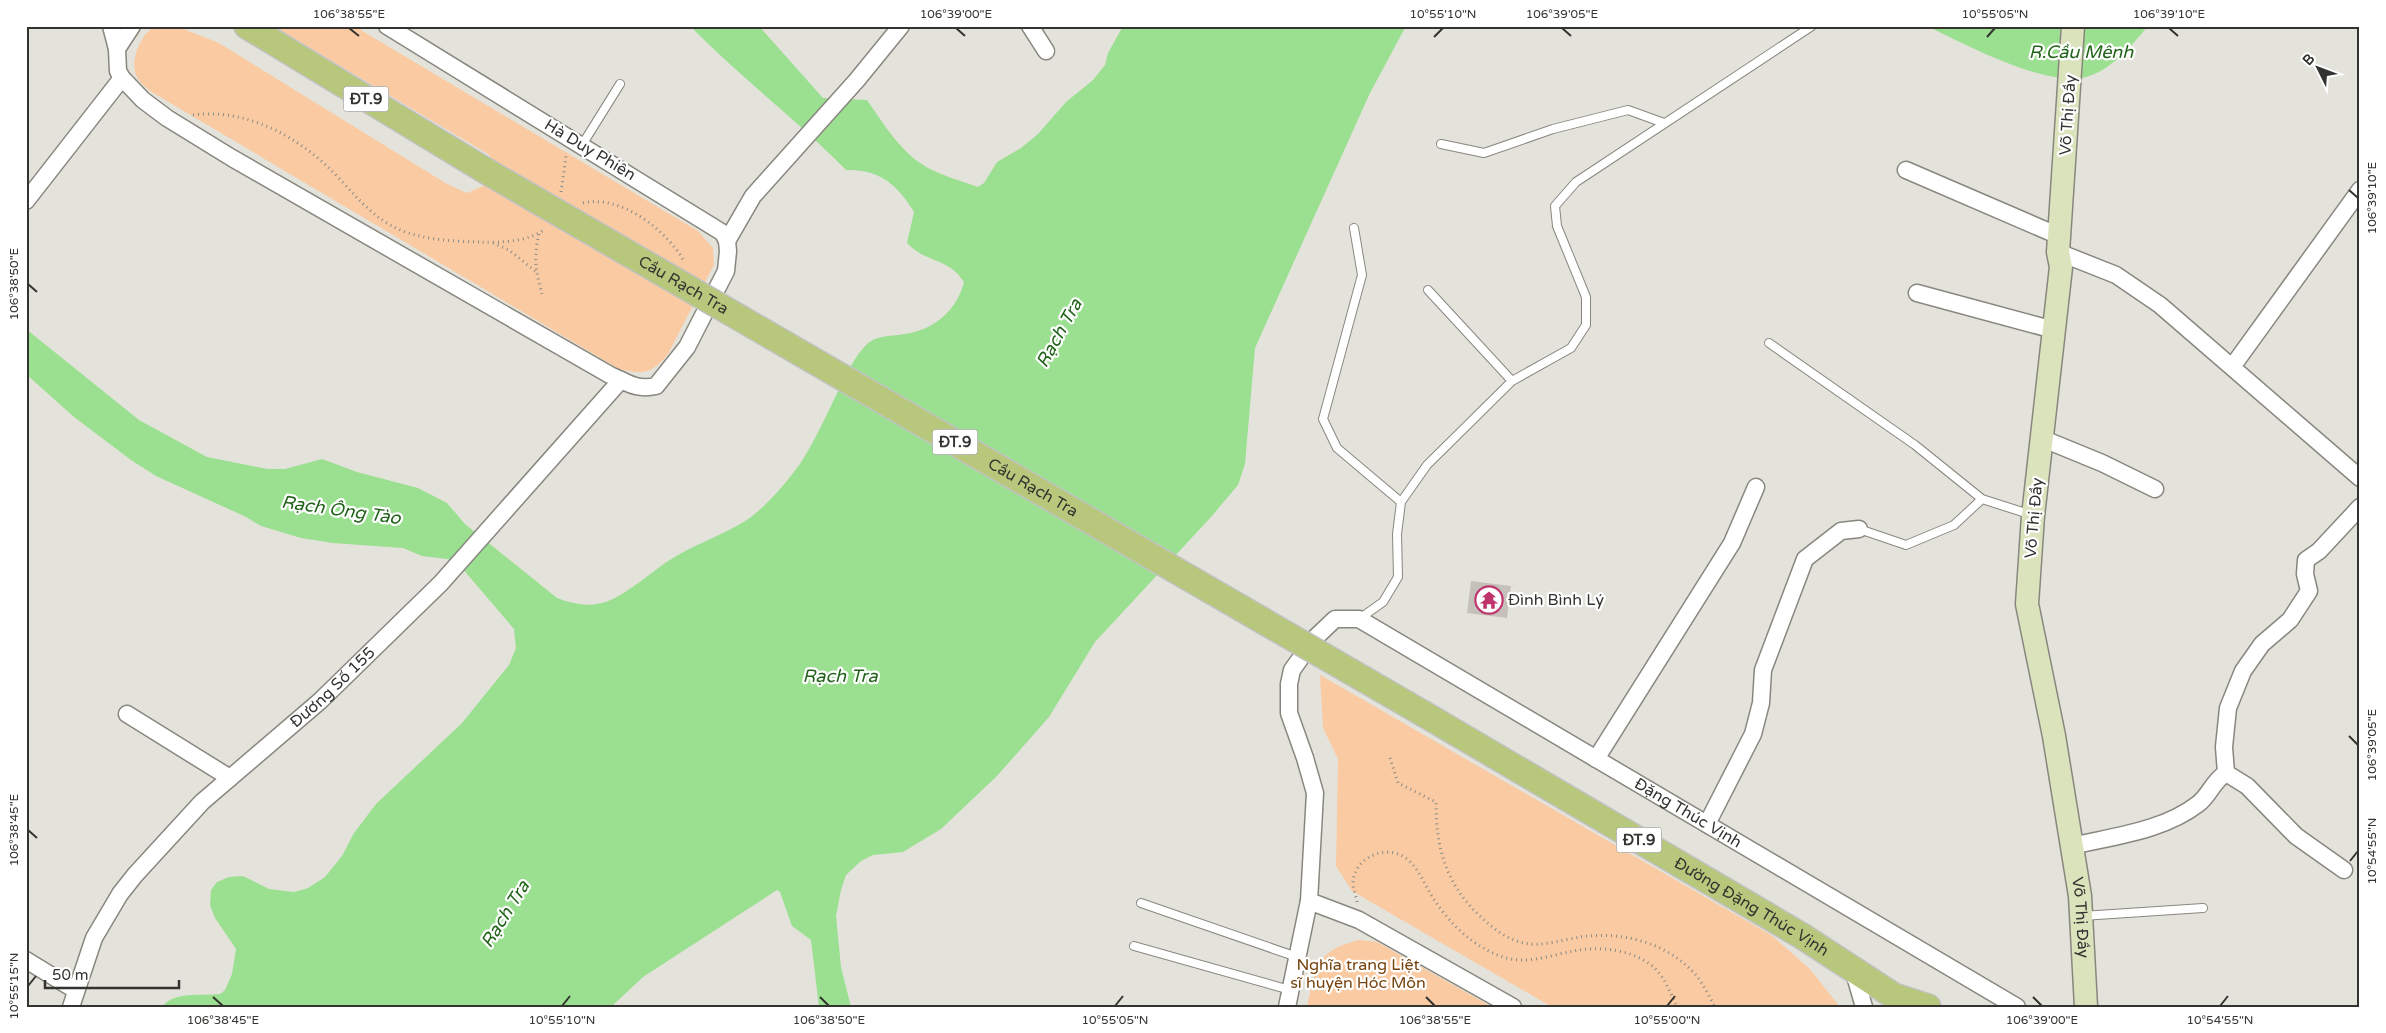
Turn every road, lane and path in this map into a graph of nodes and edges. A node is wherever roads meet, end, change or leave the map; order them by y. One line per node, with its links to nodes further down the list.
1 (111, 26): 9 (street)
2 (132, 26): 9 (street)
3 (247, 26): 49 (main road, Cầu Rạch Tra / ĐT.9, bridge)
4 (386, 26): 15 (street, Hà Duy Phiên)
5 (901, 26): 25 (street)
6 (1030, 26): 10 (street)
7 (1812, 26): 14 (lane)
8 (2073, 26): 27 (street, Võ Thị Đầy)
9 (117, 49): 11 (street)
10 (1046, 51)
11 (122, 78): 13 (street); 20 (street)
12 (620, 84): 15 (lane)
13 (167, 118): 26 (path); 36 (street)
14 (1664, 123): 16 (lane); 37 (lane)
15 (575, 141): 19 (path); 25 (street, Hà Duy Phiên)
16 (1441, 144)
17 (1906, 170): 27 (street)
18 (2360, 190): 35 (street)
19 (561, 194)
20 (26, 201)
21 (575, 205): 28 (path)
22 (552, 224): 24 (path)
23 (1354, 228): 43 (lane)
24 (539, 234): 26 (path); 29 (path)
25 (727, 241): 36 (street)
26 (492, 243): 29 (path)
27 (2059, 244): 33 (street, Võ Thị Đầy); 35 (street)
28 (689, 268)
29 (536, 272): 32 (path)
30 (1428, 290): 37 (lane)
31 (1917, 293): 33 (street)
32 (543, 298)
33 (2054, 330): 38 (street, Võ Thị Đầy)
34 (1769, 343): 42 (lane)
35 (2232, 367): 39 (street)
36 (621, 380): 53 (street, Đương Số 155)
37 (1512, 381): 43 (lane)
38 (2041, 438): 41 (street); 45 (street, Võ Thị Đầy)
39 (2360, 478)
40 (1756, 487): 51 (street)
41 (2155, 489)
42 (1982, 499): 45 (lane); 46 (lane)
43 (1401, 502): 47 (lane)
44 (2360, 507): 52 (street)
45 (2033, 516): 55 (street, Võ Thị Đầy)
46 (1859, 529): 54 (street)
47 (1359, 619): 51 (street, Đặng Thúc Vịnh); 57 (street)
48 (127, 714): 53 (street)
49 (1424, 714): 65 (main road, Đường Đặng Thúc Vịnh / ĐT.9)
50 (1390, 758): 73 (path)
51 (1596, 759): 54 (street, Đặng Thúc Vịnh)
52 (2226, 773): 55 (street); 56 (street)
53 (230, 778): 66 (street, Đương Số 155)
54 (1707, 824): 76 (street, Đặng Thúc Vịnh)
55 (2072, 846): 60 (street, Võ Thị Đầy)
56 (2344, 870)
57 (1309, 901): 61 (street); 63 (street)
58 (1141, 903): 63 (lane)
59 (2204, 908): 60 (lane)
60 (2080, 916): 77 (street, Võ Thị Đầy)
61 (1359, 920): 71 (street); 72 (path)
62 (1134, 946): 67 (lane)
63 (1297, 957): 67 (street)
64 (26, 960): 66 (street)
65 (1852, 969): 68 (main road, Đường Đặng Thúc Vịnh / ĐT.9); 74 (street)
66 (75, 990): 69 (street, Đương Số 155)
67 (1290, 990): 70 (street)
68 (1898, 1002): 75 (main road, Đường Đặng Thúc Vịnh / ĐT.9)
69 (71, 1007)
70 (1287, 1007)
71 (1513, 1007)
72 (1677, 1007)
73 (1715, 1007)
74 (1864, 1007)
75 (1928, 1007)
76 (2017, 1007)
77 (2086, 1007)

